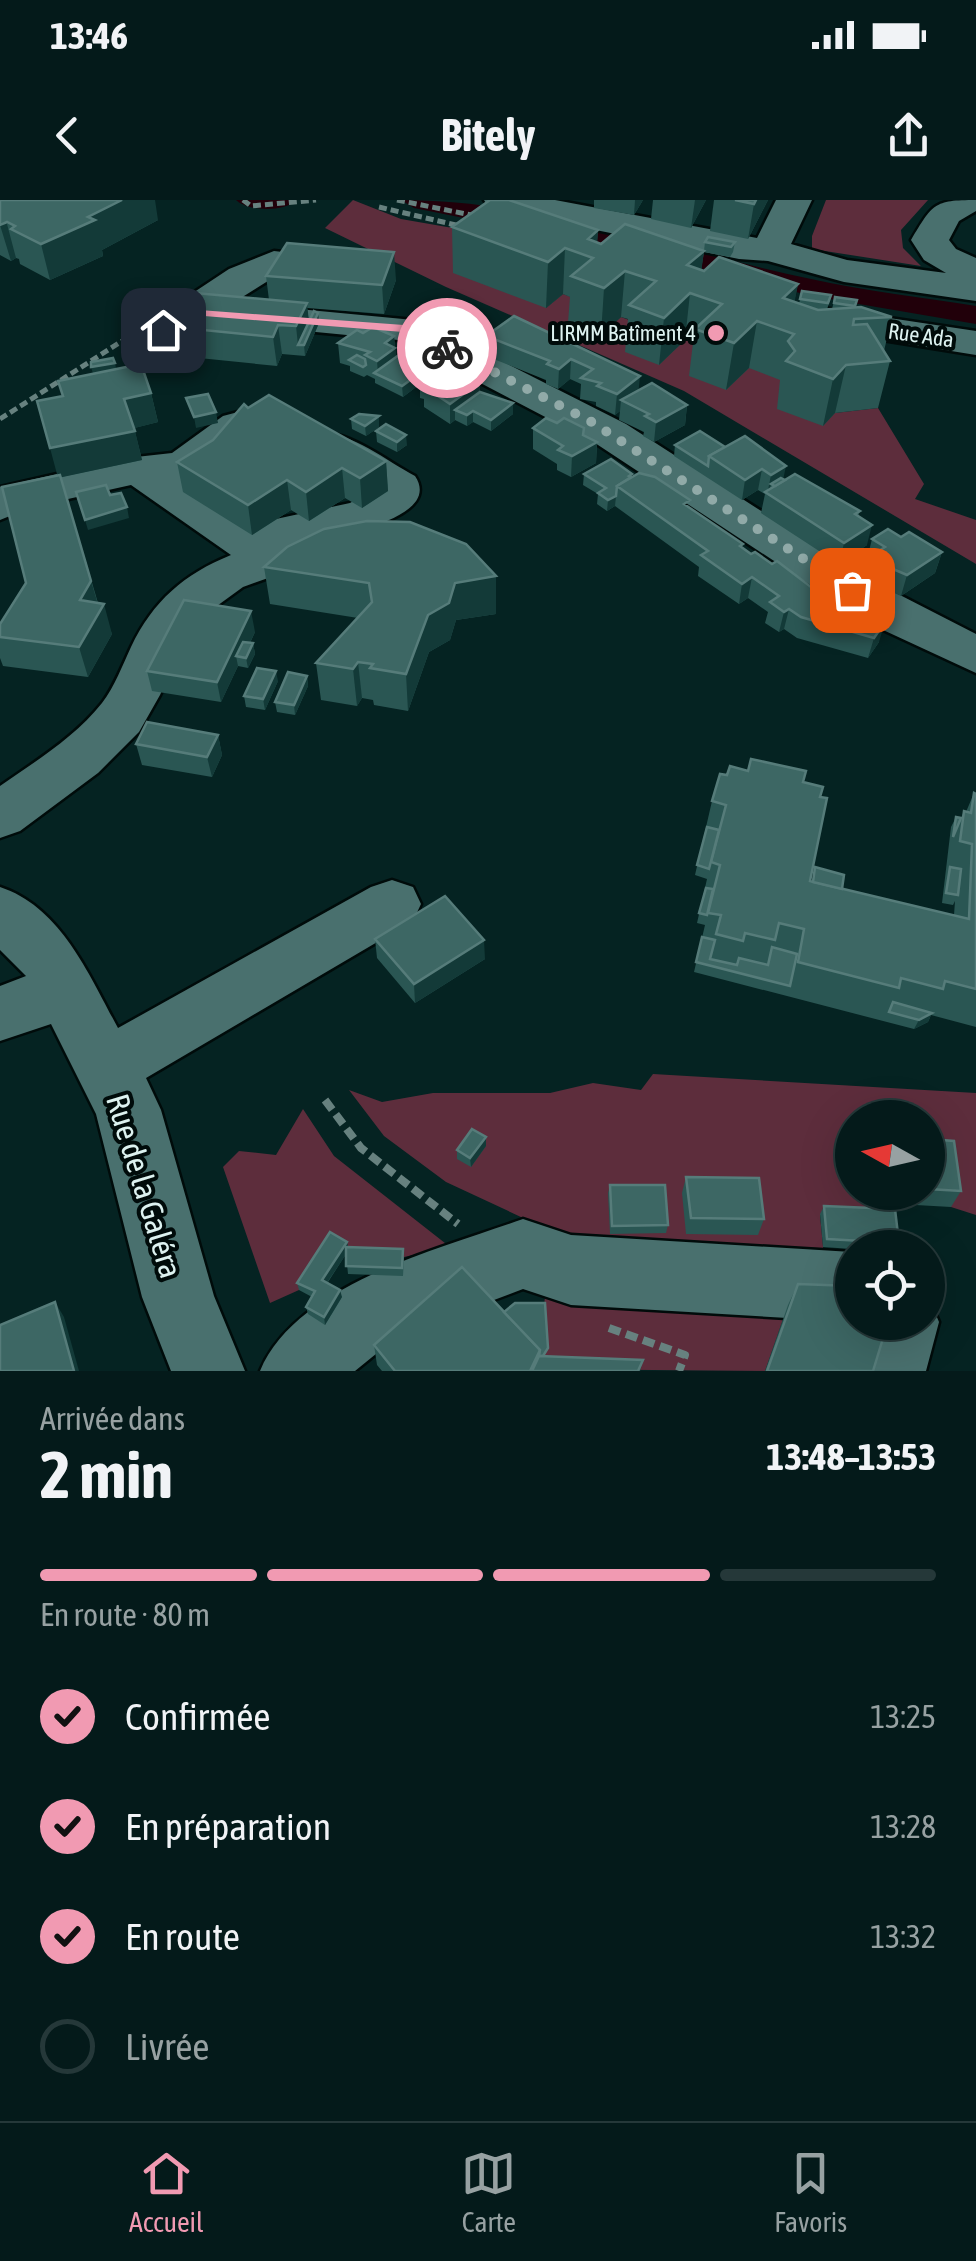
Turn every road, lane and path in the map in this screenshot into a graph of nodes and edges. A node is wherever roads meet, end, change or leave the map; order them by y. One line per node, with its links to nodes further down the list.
1 (243, 200): 2 (path)
2 (316, 200)
3 (502, 200): 8 (street)
4 (794, 200): 8 (street)
5 (968, 200): 9 (street)
6 (379, 207): 7 (path)
7 (465, 227)
8 (770, 250): 11 (street)
9 (976, 268)
10 (300, 271): 13 (street)
11 (976, 289)
12 (786, 314): 14 (street, Rue Ada)
13 (176, 321): 15 (path); 19 (street)
14 (976, 342)
15 (0, 419)
16 (143, 473): 16 (street); 17 (street)
17 (0, 505)
18 (414, 536): 20 (street)
19 (976, 655)
20 (0, 816)
21 (392, 904): 25 (street)
22 (3, 921): 23 (street, Rue de la Galéra)
23 (68, 996): 24 (street); 25 (street, Rue de la Galéra)
24 (0, 1014)
25 (106, 1068): 28 (street, Rue de la Galéra)
26 (835, 1287): 29 (street)
27 (898, 1340): 30 (street)
28 (208, 1371)
29 (297, 1371)
30 (890, 1371)

